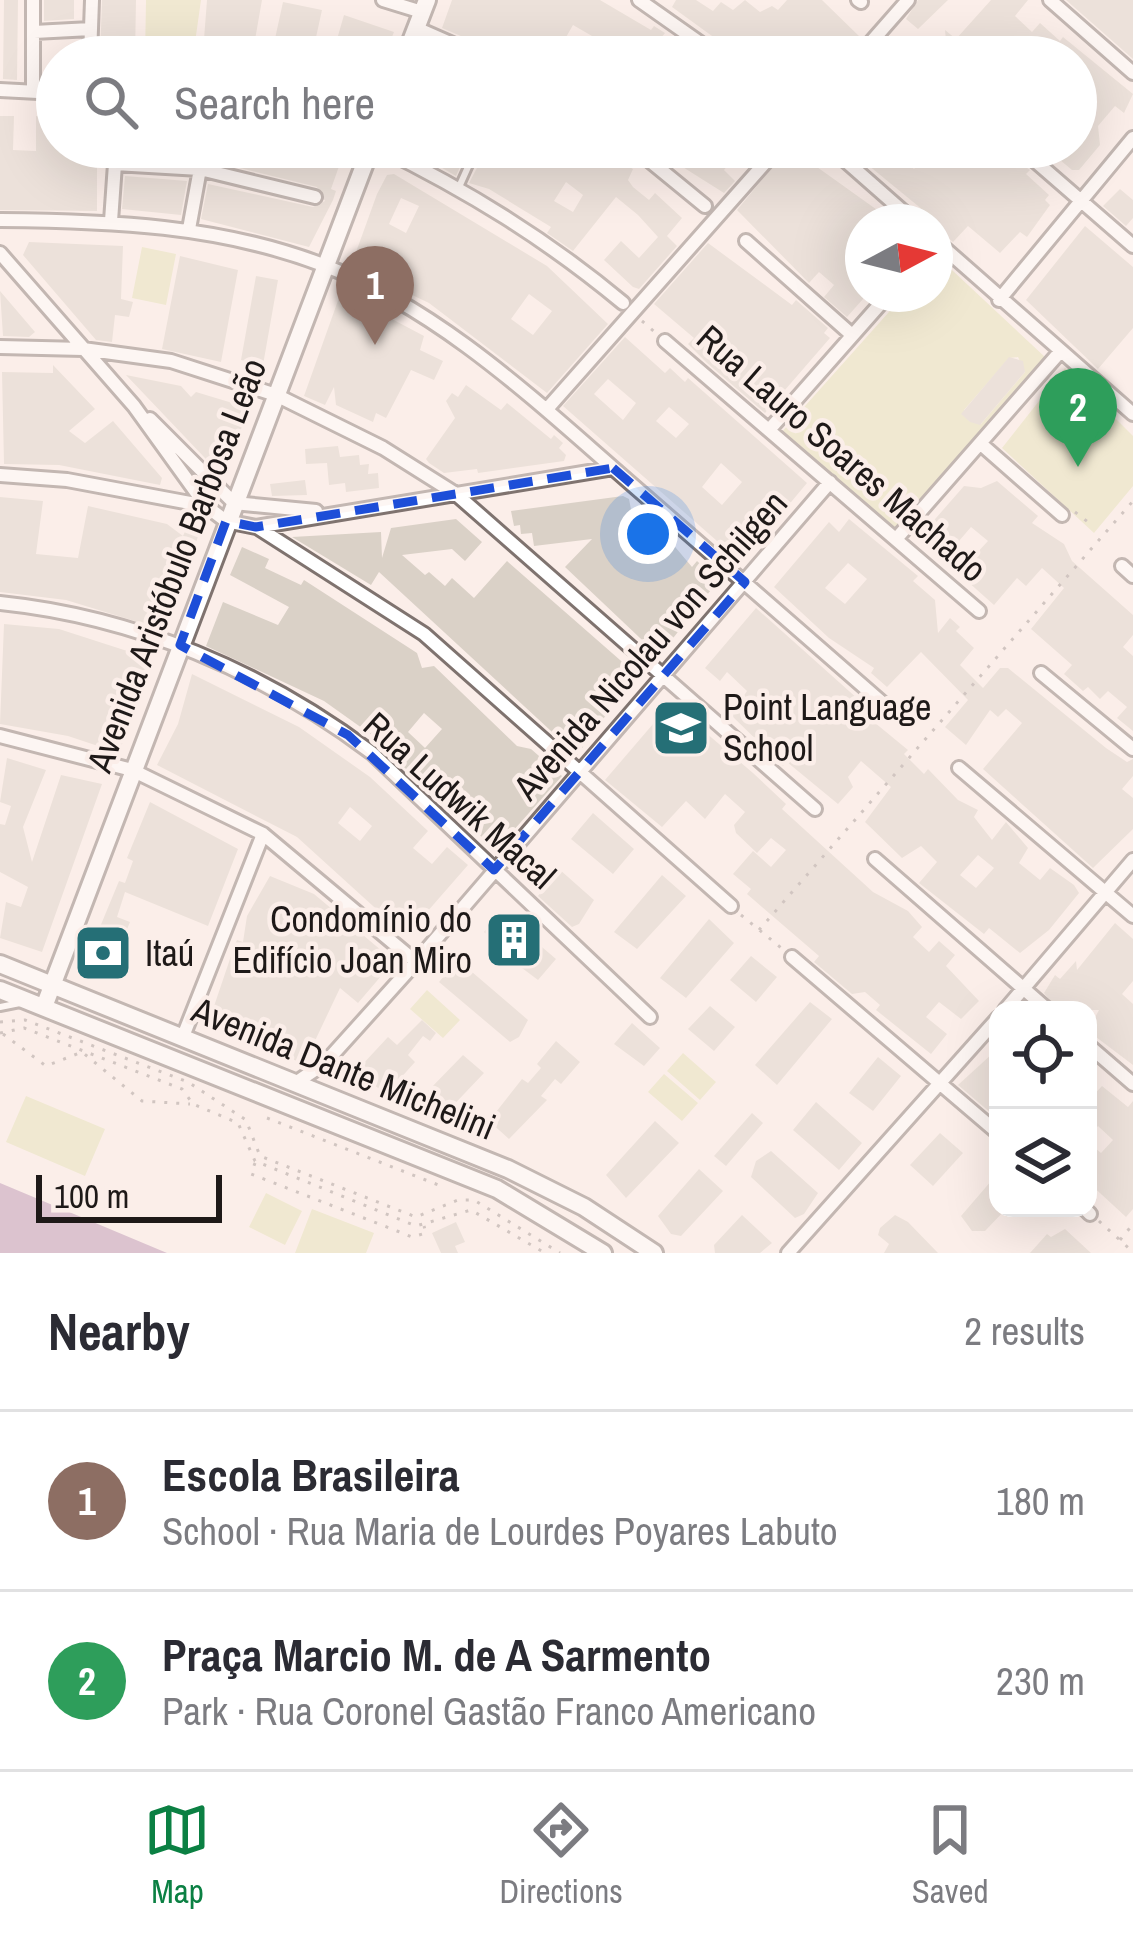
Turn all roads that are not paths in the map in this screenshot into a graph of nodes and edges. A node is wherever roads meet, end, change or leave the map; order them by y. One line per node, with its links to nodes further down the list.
1 (33, 0): 9 (street)
2 (92, 0): 8 (street)
3 (383, 0): 7 (street)
4 (639, 0): 12 (street)
5 (908, 0): 13 (street)
6 (1050, 0): 14 (street)
7 (422, 13): 11 (street)
8 (91, 29): 9 (street); 10 (street)
9 (34, 32): 18 (street)
10 (91, 36)
11 (453, 36)
12 (690, 36)
13 (876, 36)
14 (1091, 36)
15 (1097, 41): 16 (street)
16 (1133, 73)
17 (0, 90): 18 (street)
18 (32, 92): 19 (street)
19 (36, 92)
20 (1133, 138): 33 (street)
21 (115, 168): 37 (street)
22 (183, 168): 30 (street)
23 (366, 168): 43 (main road, Avenida Aristóbulo Barbosa Leão)
24 (419, 168): 31 (street)
25 (467, 168): 31 (lane)
26 (659, 168): 35 (street)
27 (759, 168): 45 (street)
28 (854, 168): 34 (street)
29 (1043, 168): 33 (street)
30 (200, 169): 32 (street); 38 (street)
31 (458, 187): 45 (street)
32 (315, 196)
33 (1079, 200): 40 (street); 44 (street)
34 (895, 204)
35 (705, 206)
36 (0, 220): 37 (street)
37 (111, 221): 38 (street)
38 (189, 229): 43 (street)
39 (746, 241): 47 (street)
40 (1133, 246)
41 (0, 254): 50 (street)
42 (953, 258): 44 (street)
43 (326, 266): 52 (main road, Avenida Aristóbulo Barbosa Leão); 54 (street)
44 (999, 300): 51 (street)
45 (628, 308): 54 (street)
46 (873, 312): 47 (street)
47 (852, 335): 56 (street)
48 (665, 340): 56 (street, Rua Lauro Soares Machado)
49 (0, 347): 50 (street)
50 (83, 349): 52 (street); 53 (street)
51 (1059, 353): 55 (street); 57 (street)
52 (276, 395): 61 (street); 62 (main road, Avenida Aristóbulo Barbosa Leão)
53 (134, 406): 62 (street); 63 (street)
54 (548, 410): 58 (street)
55 (1133, 414)
56 (770, 430): 60 (street, Rua Lauro Soares Machado)
57 (982, 444): 65 (street); 68 (street)
58 (613, 468): 61 (street); 69 (street)
59 (0, 475): 63 (street)
60 (830, 482): 68 (street, Rua Lauro Soares Machado); 69 (street, Avenida Nicolau von Schilgen)
61 (456, 494): 64 (street); 74 (street)
62 (233, 502): 64 (street); 66 (main road, Avenida Aristóbulo Barbosa Leão)
63 (206, 506): 66 (street)
64 (335, 511): 67 (street)
65 (1066, 511)
66 (226, 520): 67 (street); 72 (main road, Avenida Aristóbulo Barbosa Leão)
67 (256, 526): 80 (street)
68 (897, 538): 71 (street, Rua Lauro Soares Machado)
69 (745, 582): 74 (street, Avenida Nicolau von Schilgen); 75 (street)
70 (0, 603): 72 (street, Rua Ludwik Macal)
71 (979, 611)
72 (180, 645): 79 (main road, Avenida Aristóbulo Barbosa Leão); 85 (street, Rua Ludwik Macal)
73 (1040, 673): 77 (street)
74 (665, 677): 80 (street, Avenida Nicolau von Schilgen); 81 (street)
75 (895, 714)
76 (0, 736): 79 (street)
77 (1133, 749)
78 (959, 768): 86 (street)
79 (132, 770): 82 (street); 92 (main road, Avenida Aristóbulo Barbosa Leão)
80 (581, 771): 85 (street, Avenida Nicolau von Schilgen); 87 (street)
81 (815, 809)
82 (262, 834): 90 (street); 101 (street)
83 (875, 859): 93 (street)
84 (1133, 860): 86 (street)
85 (494, 870): 90 (street, Avenida Nicolau von Schilgen); 99 (street, Rua Ludwik Macal)
86 (1106, 892): 88 (street); 93 (street)
87 (731, 906)
88 (1133, 916)
89 (792, 957): 104 (street)
90 (416, 962): 103 (street, Avenida Nicolau von Schilgen)
91 (0, 964): 92 (main road, Avenida Dante Michelini)
92 (51, 986): 97 (main road, Avenida Aristóbulo Barbosa Leão); 101 (main road, Avenida Dante Michelini)
93 (1024, 989): 95 (street); 96 (street)
94 (0, 990): 97 (main road, Avenida Dante Michelini)
95 (1013, 1001)
96 (1038, 1001)
97 (36, 1004): 98 (lane); 109 (main road, Avenida Dante Michelini)
98 (0, 1007)
99 (650, 1017)
100 (989, 1028): 104 (street)
101 (182, 1039): 105 (main road, Avenida Dante Michelini)
102 (1097, 1053): 106 (street)
103 (325, 1063): 105 (street, Avenida Nicolau von Schilgen); 107 (street)
104 (940, 1082): 108 (street); 111 (street)
105 (294, 1084): 107 (main road, Avenida Dante Michelini)
106 (1133, 1084)
107 (323, 1096): 110 (main road, Avenida Dante Michelini)
108 (989, 1125)
109 (603, 1253)
110 (654, 1253)
111 (788, 1253)

